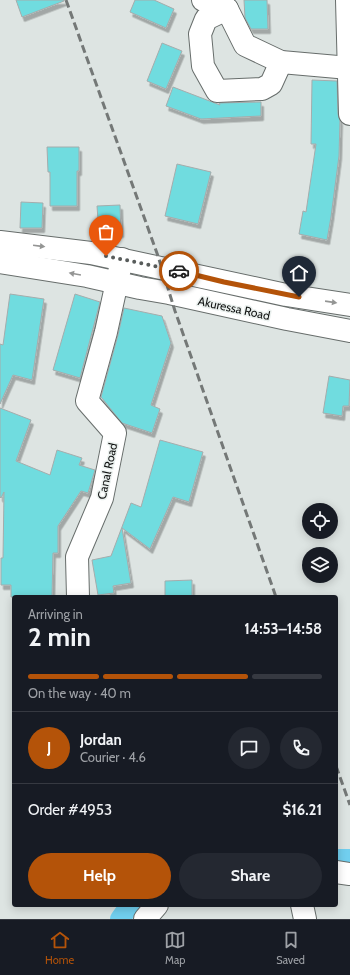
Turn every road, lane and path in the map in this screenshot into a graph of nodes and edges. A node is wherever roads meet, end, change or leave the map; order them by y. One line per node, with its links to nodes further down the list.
1 (203, 0): 3 (main road)
2 (348, 0): 5 (main road)
3 (227, 9): 4 (main road); 4 (main road)
4 (281, 62): 5 (main road)
5 (349, 68): 6 (main road)
6 (350, 114)
7 (0, 242): 8 (main road, Akuressa Road, one-way to 8)
8 (122, 259): 10 (main road, Canal Road); 11 (main road, Akuressa Road, one-way to 11)
9 (0, 262): 10 (main road, Akuressa Road, one-way to 9)
10 (118, 283): 12 (main road, Akuressa Road); 13 (main road, Canal Road)
11 (350, 305)
12 (350, 331)
13 (78, 595)
14 (338, 872): 15 (main road)
15 (350, 874)
16 (155, 907): 18 (main road)
17 (302, 907): 19 (main road)
18 (146, 919)
19 (305, 919)

